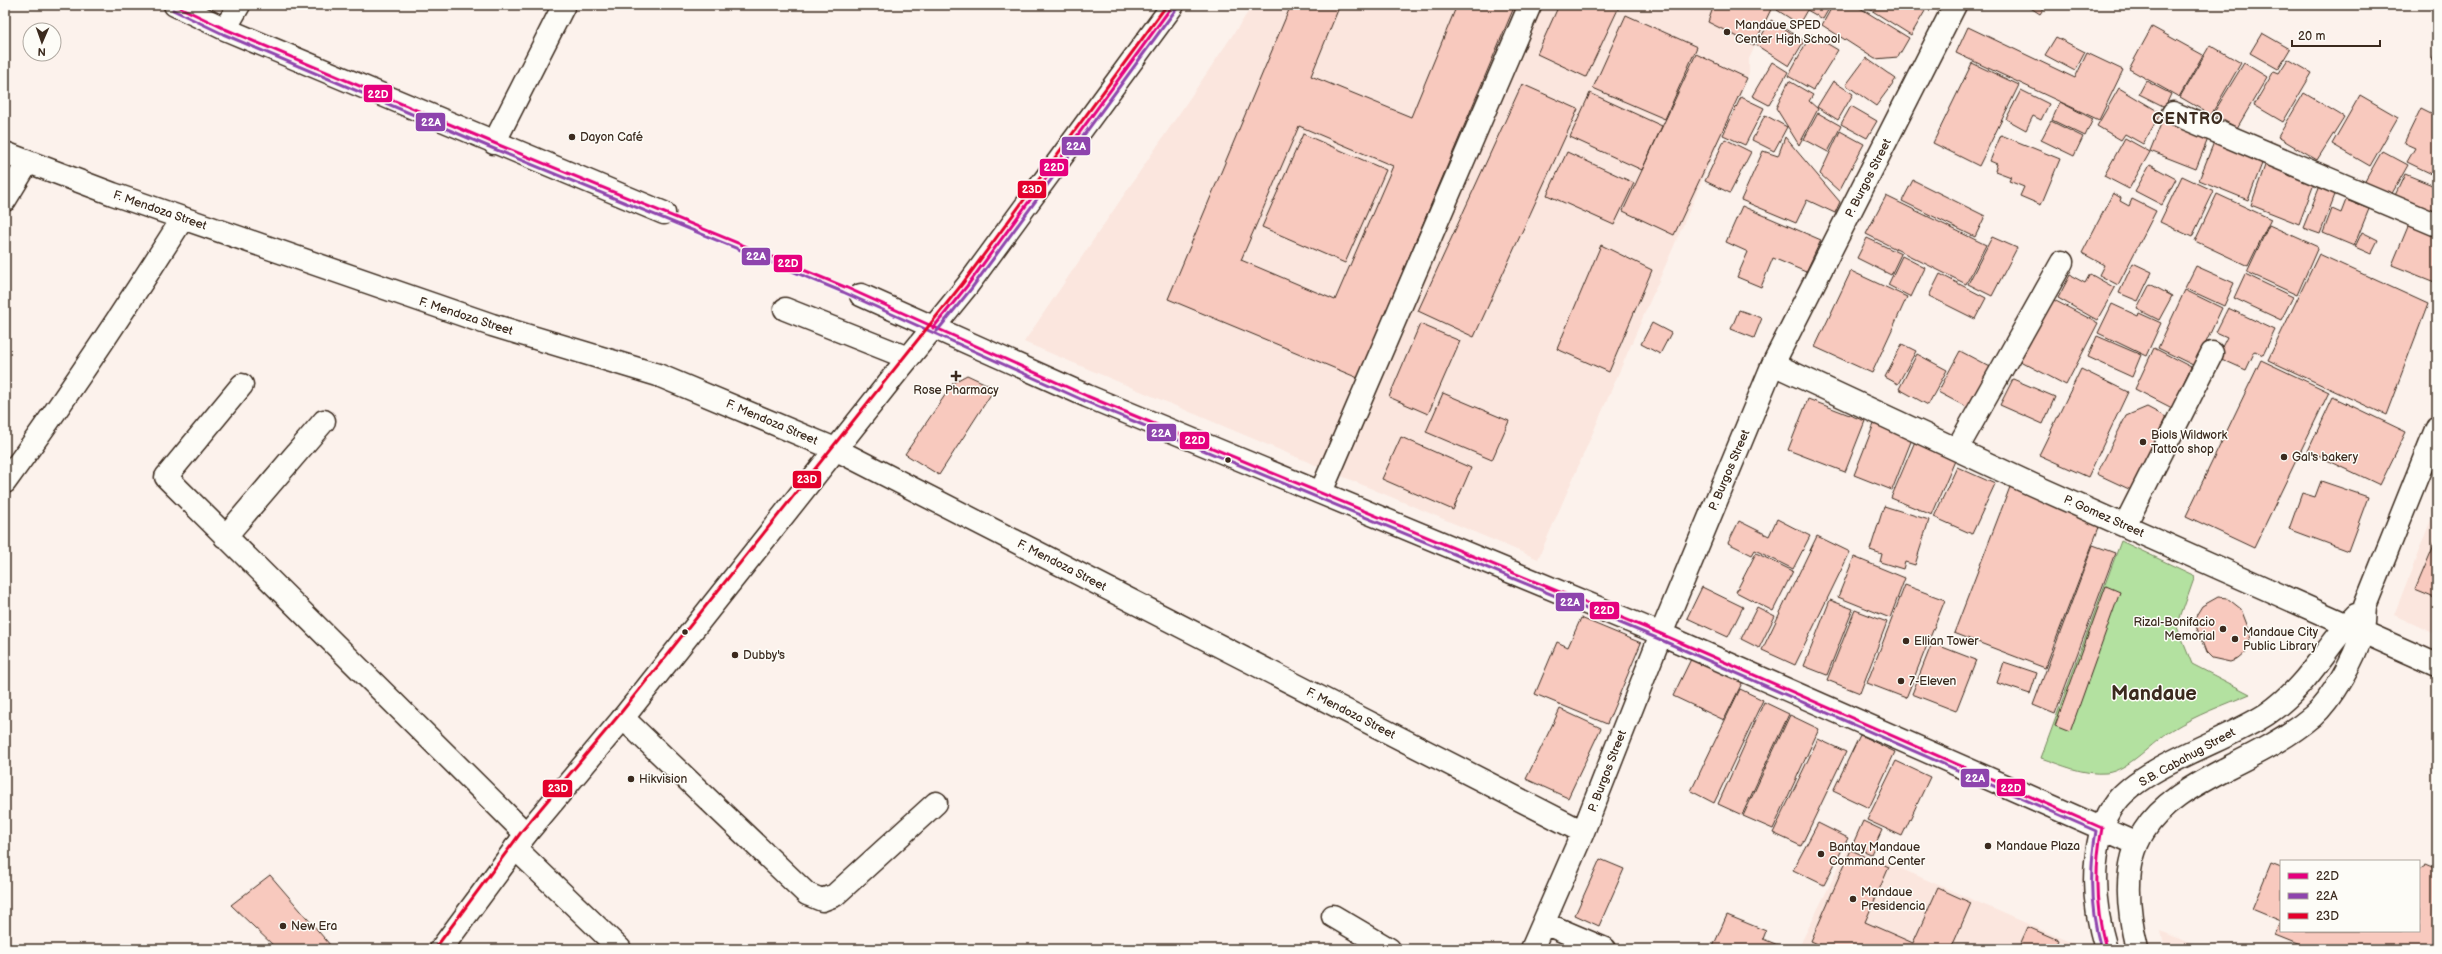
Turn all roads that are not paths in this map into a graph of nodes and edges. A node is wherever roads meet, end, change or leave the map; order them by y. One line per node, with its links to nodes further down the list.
1 (175, 5): 7 (main road)
2 (239, 5): 7 (main road)
3 (564, 5): 9 (main road)
4 (1173, 5): 19 (main road)
5 (1530, 5): 29 (main road)
6 (1955, 5): 22 (main road, P. Burgos Street)
7 (225, 28): 9 (main road)
8 (2173, 113): 15 (main road)
9 (494, 143): 13 (main road)
10 (5, 153): 11 (main road, F. Mendoza Street)
11 (28, 162): 12 (main road); 14 (main road, F. Mendoza Street)
12 (5, 200)
13 (664, 213)
14 (183, 218): 26 (main road, F. Mendoza Street); 28 (main road)
15 (2437, 225)
16 (2062, 262): 27 (main road)
17 (861, 296): 19 (main road)
18 (785, 310): 21 (main road)
19 (932, 328): 21 (main road); 29 (main road)
20 (2212, 353): 30 (main road)
21 (908, 358): 26 (main road)
22 (1773, 364): 27 (main road, P. Gomez Street); 33 (main road, P. Burgos Street)
23 (242, 386): 31 (main road)
24 (324, 421): 31 (main road)
25 (2437, 427): 32 (main road, S.B. Cabahug Street)
26 (835, 449): 35 (main road); 38 (main road, F. Mendoza Street)
27 (1957, 449): 30 (main road, P. Gomez Street)
28 (5, 482)
29 (1321, 492): 33 (main road)
30 (2125, 525): 32 (main road, P. Gomez Street)
31 (225, 537): 39 (main road)
32 (2354, 629): 34 (main road, P. Gomez Street); 37 (main road, S.B. Cabahug Street); 40 (main road, S.B. Cabahug Street)
33 (1661, 634): 37 (main road); 38 (main road, P. Burgos Street)
34 (2437, 665)
35 (623, 718): 36 (main road); 39 (main road)
36 (936, 803)
37 (2102, 828): 40 (main road); 42 (main road, S.B. Cabahug Street)
38 (1583, 832): 44 (main road, P. Burgos Street)
39 (521, 841): 45 (main road); 46 (main road)
40 (2137, 844): 41 (main road, S.B. Cabahug Street)
41 (2130, 913): 42 (main road); 51 (main road, S.B. Cabahug Street)
42 (2098, 915): 50 (main road, S.B. Cabahug Street)
43 (1333, 916): 47 (main road)
44 (1544, 923): 48 (main road, P. Burgos Street); 49 (main road)
45 (441, 949)
46 (620, 949)
47 (1389, 949)
48 (1532, 949)
49 (1604, 949)
50 (2106, 949)
51 (2137, 949)

